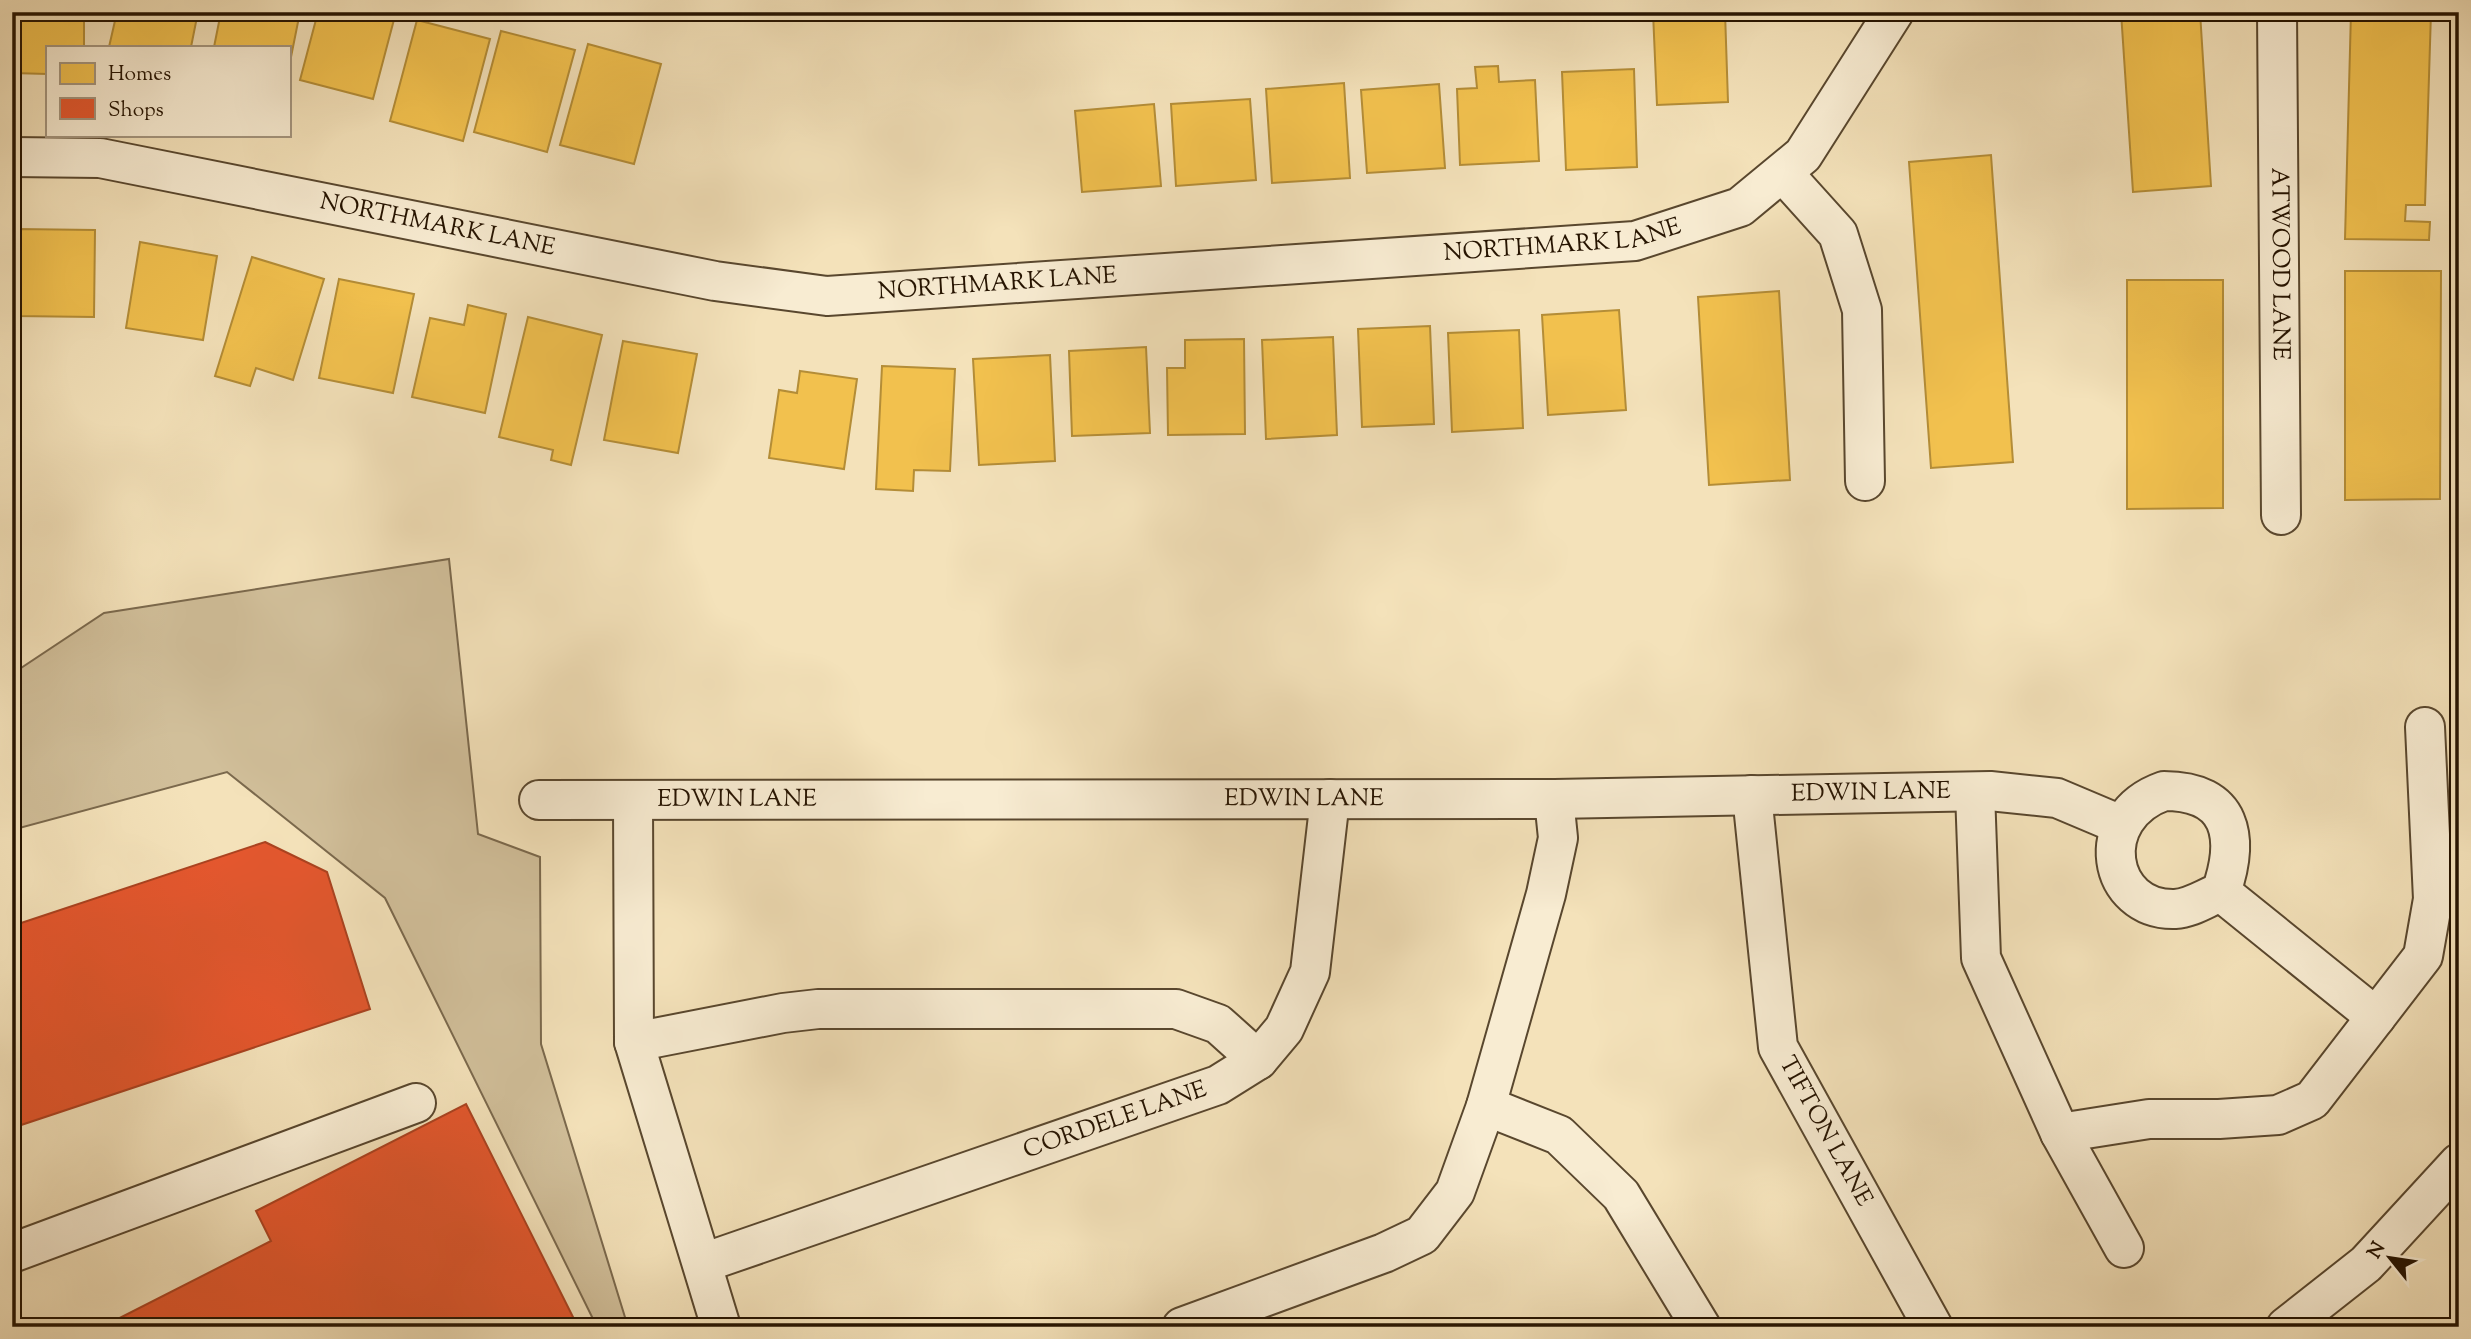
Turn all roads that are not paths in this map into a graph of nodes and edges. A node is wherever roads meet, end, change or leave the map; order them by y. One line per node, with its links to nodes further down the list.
1 (1894, 12): 4 (street, NORTHMARK LANE)
2 (2277, 12): 6 (street, ATWOOD LANE)
3 (12, 157): 4 (street, NORTHMARK LANE)
4 (1783, 173): 5 (street)
5 (1865, 481)
6 (2281, 515)
7 (2425, 727): 16 (street)
8 (1975, 792): 9 (street, EDWIN LANE); 14 (street, EDWIN LANE); 21 (street, EDWIN LANE)
9 (1752, 795): 11 (street, EDWIN LANE); 29 (street, TIFTON LANE)
10 (1330, 799): 11 (street, EDWIN LANE); 13 (street, EDWIN LANE); 18 (street, CORDELE LANE)
11 (1554, 799): 20 (street)
12 (539, 800): 13 (street, EDWIN LANE)
13 (633, 802): 17 (street)
14 (2121, 825): 15 (street); 15 (street)
15 (2221, 892): 16 (street)
16 (2376, 1017): 21 (street)
17 (634, 1042): 18 (street); 25 (street)
18 (1258, 1060): 25 (street, CORDELE LANE)
19 (416, 1103): 24 (street)
20 (1486, 1106): 27 (street); 28 (street)
21 (2060, 1132): 23 (street, EDWIN LANE)
22 (2459, 1163): 30 (street)
23 (2124, 1248)
24 (12, 1253)
25 (704, 1263): 26 (street)
26 (721, 1327)
27 (1182, 1327)
28 (1701, 1327)
29 (1933, 1327)
30 (2286, 1327)

